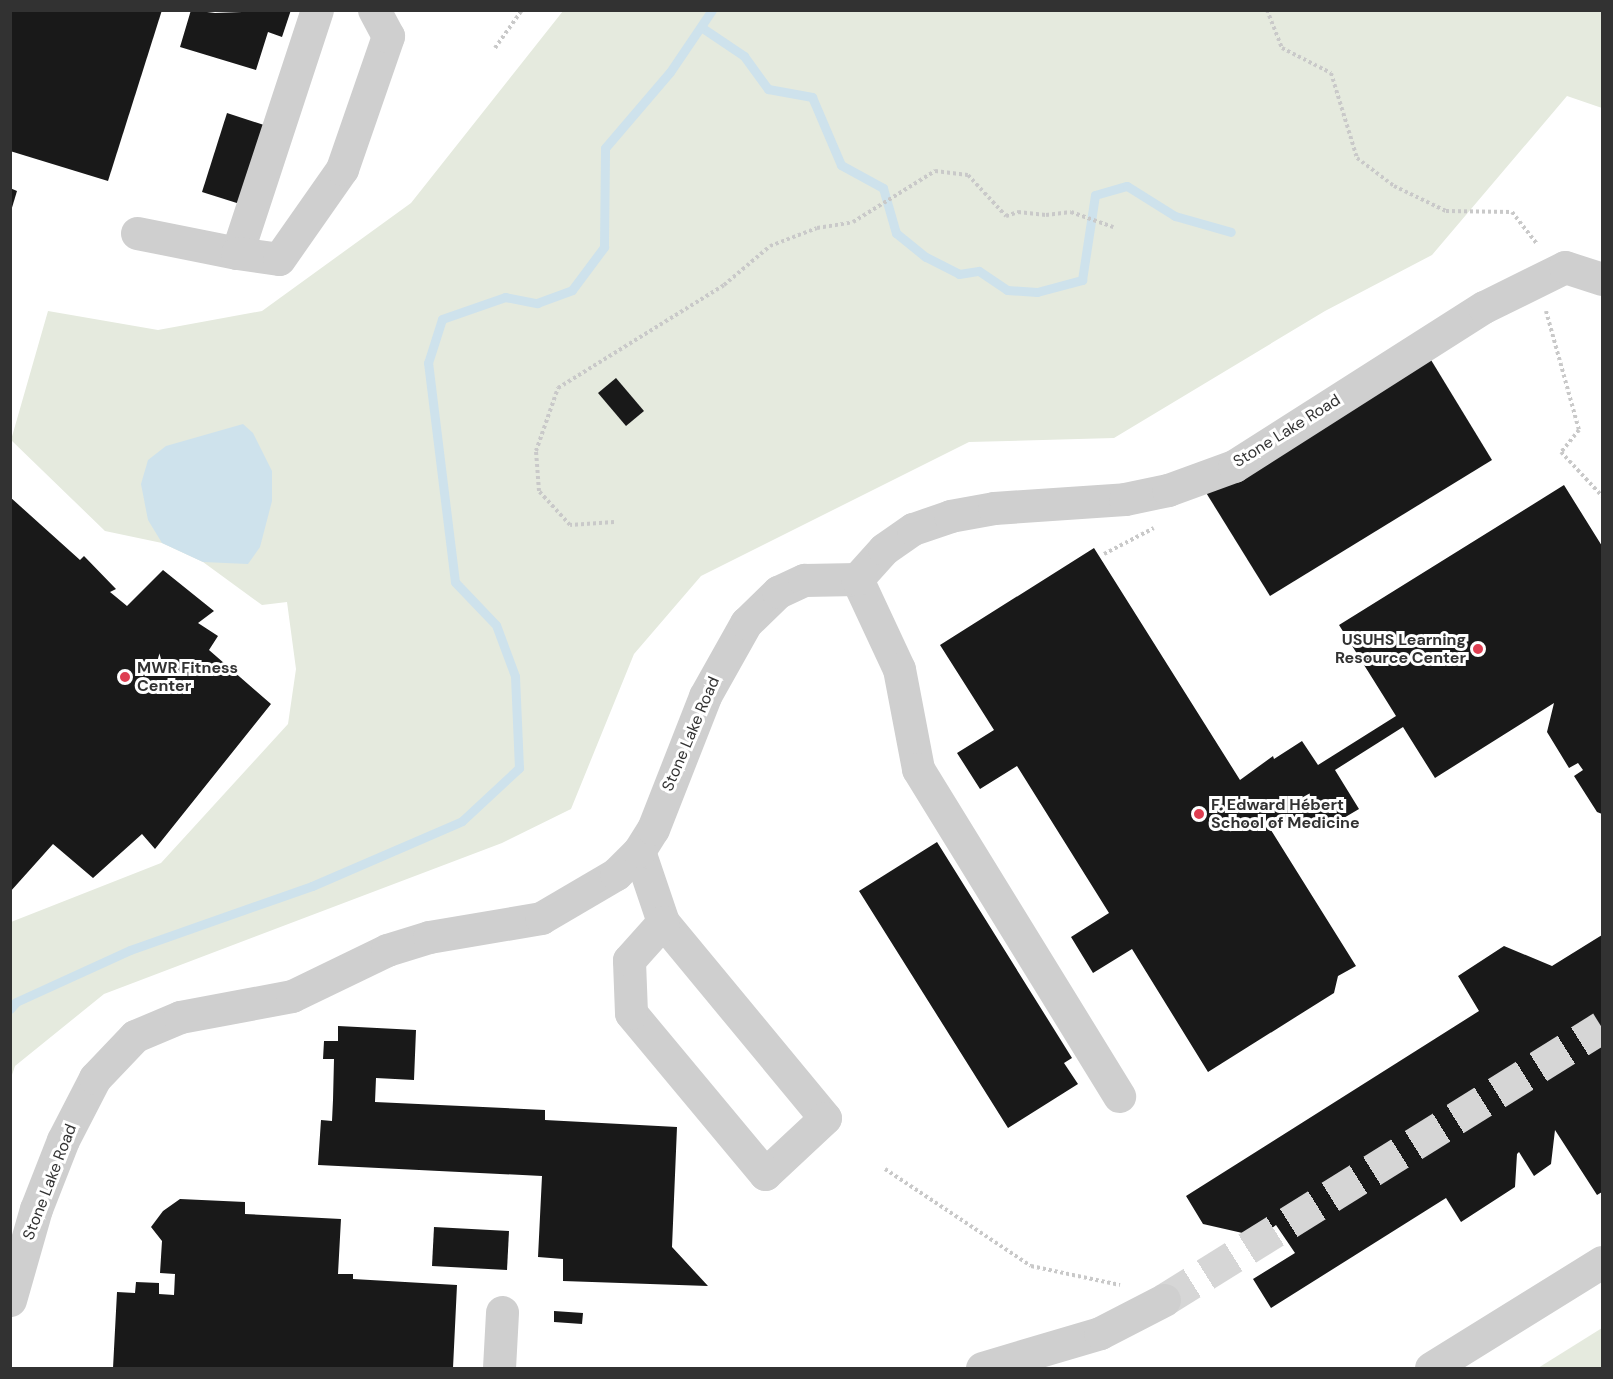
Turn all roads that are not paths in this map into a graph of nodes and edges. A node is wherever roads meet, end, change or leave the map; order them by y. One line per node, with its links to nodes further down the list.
1 (318, 10): 4 (street)
2 (374, 10): 4 (street)
3 (137, 233): 4 (street)
4 (237, 253)
5 (1602, 279): 6 (street, Stone Lake Road)
6 (857, 579): 7 (street, Stone Lake Road); 9 (street)
7 (639, 851): 8 (street); 11 (street, Stone Lake Road)
8 (663, 922): 8 (street)
9 (1119, 1096)
10 (1602, 1262): 16 (street)
11 (10, 1300)
12 (1164, 1300): 15 (street)
13 (502, 1312): 14 (street)
14 (499, 1368)
15 (982, 1368)
16 (1431, 1368)

